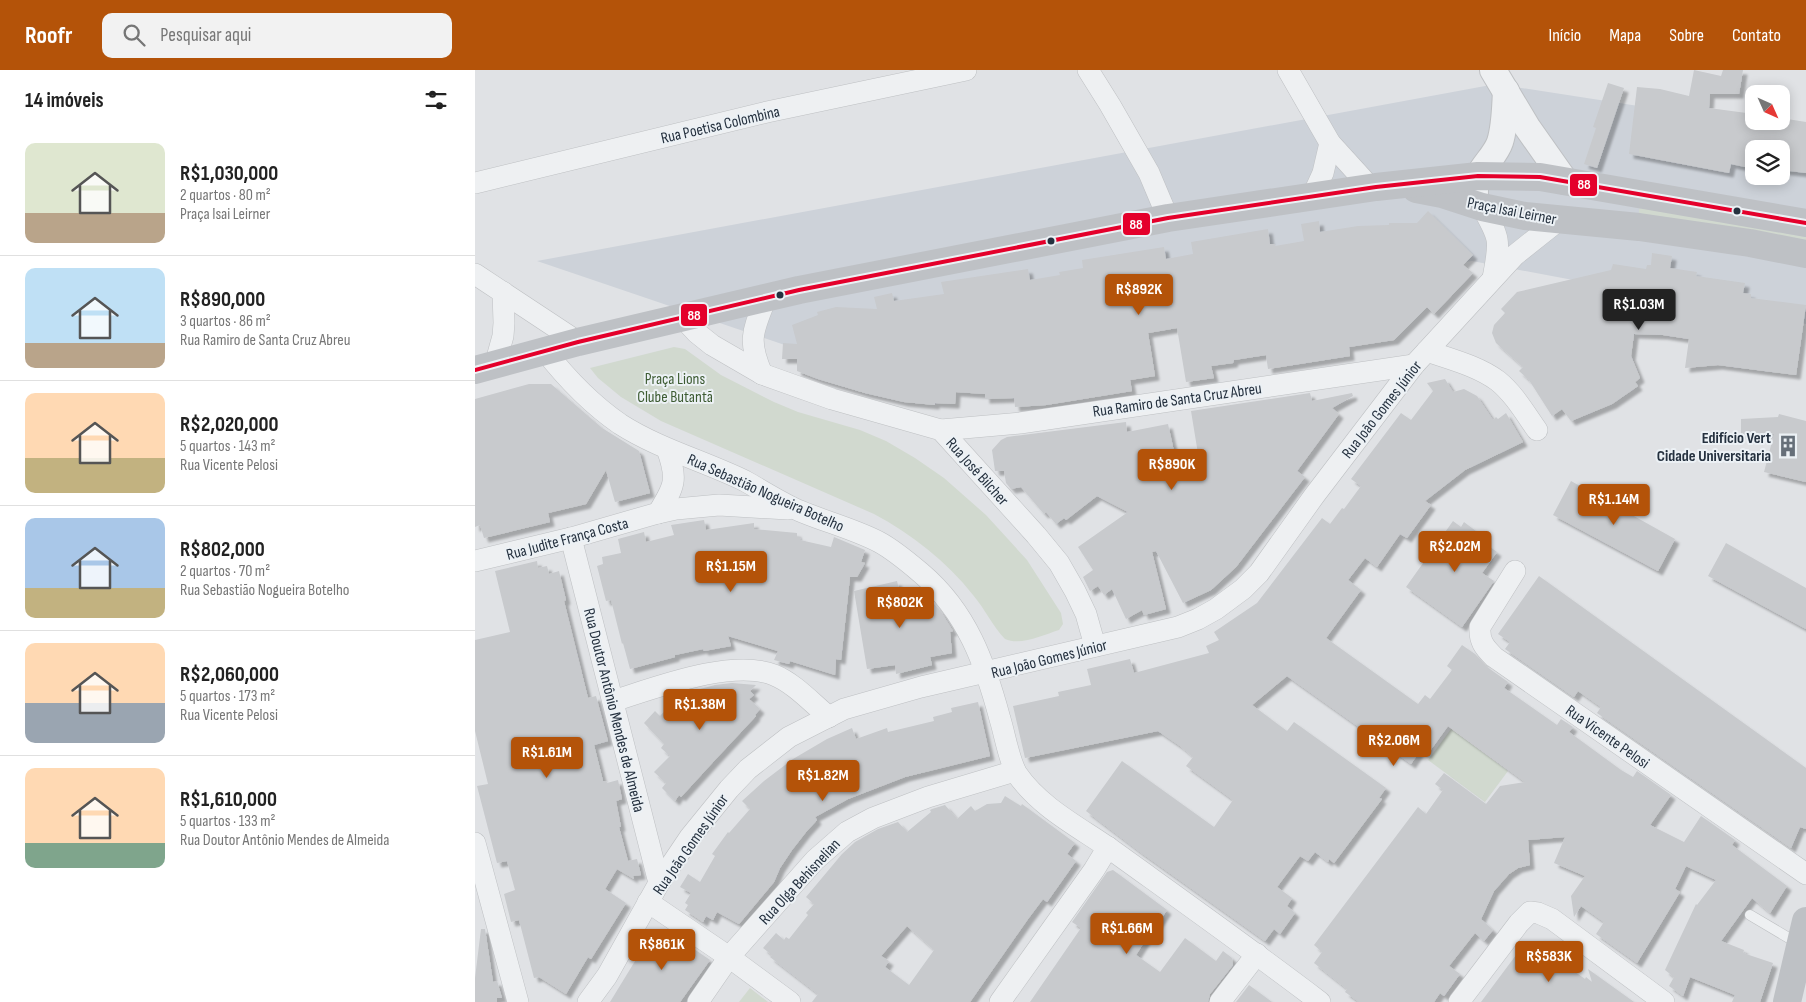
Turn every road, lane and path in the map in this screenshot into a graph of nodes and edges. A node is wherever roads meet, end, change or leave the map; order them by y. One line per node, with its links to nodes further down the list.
1 (966, 70): 8 (street, Rua Poetisa Colombina)
2 (1088, 70): 13 (street)
3 (1287, 70): 5 (street)
4 (1500, 81): 6 (street); 7 (street)
5 (1330, 143): 9 (street); 11 (street)
6 (1478, 176): 7 (main road, Praça Isai Leirner); 9 (main road, Praça Isai Leirner); 12 (street)
7 (1565, 181): 10 (main road, Praça Isai Leirner)
8 (475, 183)
9 (1382, 186): 11 (main road); 12 (main road, Praça Isai Leirner)
10 (1608, 188): 15 (main road); 16 (main road, Praça Isai Leirner)
11 (1313, 195): 13 (main road)
12 (1482, 207): 14 (main road, Praça Isai Leirner); 19 (street)
13 (1168, 218): 21 (main road)
14 (1559, 220): 15 (main road, Praça Isai Leirner); 19 (street, Rua João Gomes Júnior)
15 (1603, 222): 17 (main road, Praça Isai Leirner)
16 (1806, 223)
17 (1806, 254)
18 (475, 274): 20 (street)
19 (1493, 278): 25 (street, Rua João Gomes Júnior)
20 (503, 292): 23 (street); 26 (street)
21 (766, 298): 22 (main road); 27 (street)
22 (683, 318): 23 (main road); 27 (street, Rua José Bilcher)
23 (578, 342): 24 (main road)
24 (545, 351): 26 (main road); 30 (street, Rua Sebastião Nogueira Botelho)
25 (1420, 358): 28 (street, Rua Ramiro de Santa Cruz Abreu); 29 (street); 36 (street, Rua João Gomes Júnior)
26 (485, 368)
27 (762, 374): 28 (street, Rua José Bilcher)
28 (941, 430): 36 (street, Rua José Bilcher)
29 (1537, 430)
30 (667, 449): 31 (street, Rua Sebastião Nogueira Botelho); 32 (street)
31 (798, 510): 32 (street, Rua Judite França Costa); 37 (street, Rua Sebastião Nogueira Botelho)
32 (658, 513): 33 (street, Rua Judite França Costa)
33 (571, 538): 34 (street, Rua Judite França Costa); 38 (street, Rua Doutor Antônio Mendes de Almeida)
34 (475, 561)
35 (1515, 571): 43 (street, Rua Vicente Pelosi)
36 (1095, 646): 37 (street, Rua João Gomes Júnior)
37 (986, 673): 39 (street, Rua João Gomes Júnior); 40 (street, Rua Sebastião Nogueira Botelho)
38 (613, 701): 39 (street); 44 (street, Rua Doutor Antônio Mendes de Almeida)
39 (829, 717): 44 (street, Rua João Gomes Júnior)
40 (1015, 772): 42 (street); 49 (street, Rua Olga Behisnelian)
41 (475, 843): 50 (street)
42 (1108, 847): 48 (street); 54 (street)
43 (1806, 874)
44 (659, 883): 45 (street, Rua João Gomes Júnior)
45 (649, 902): 49 (street); 51 (street, Rua João Gomes Júnior)
46 (1750, 915): 47 (lane)
47 (1803, 933): 59 (main road)
48 (1257, 954): 55 (street); 56 (street)
49 (729, 957): 52 (street, Rua Olga Behisnelian); 53 (street)
50 (518, 1002)
51 (588, 1002)
52 (698, 1002)
53 (791, 1002)
54 (1000, 1002)
55 (1220, 1002)
56 (1320, 1002)
57 (1459, 1002): 58 (street)
58 (1664, 1002)
59 (1787, 1002)

